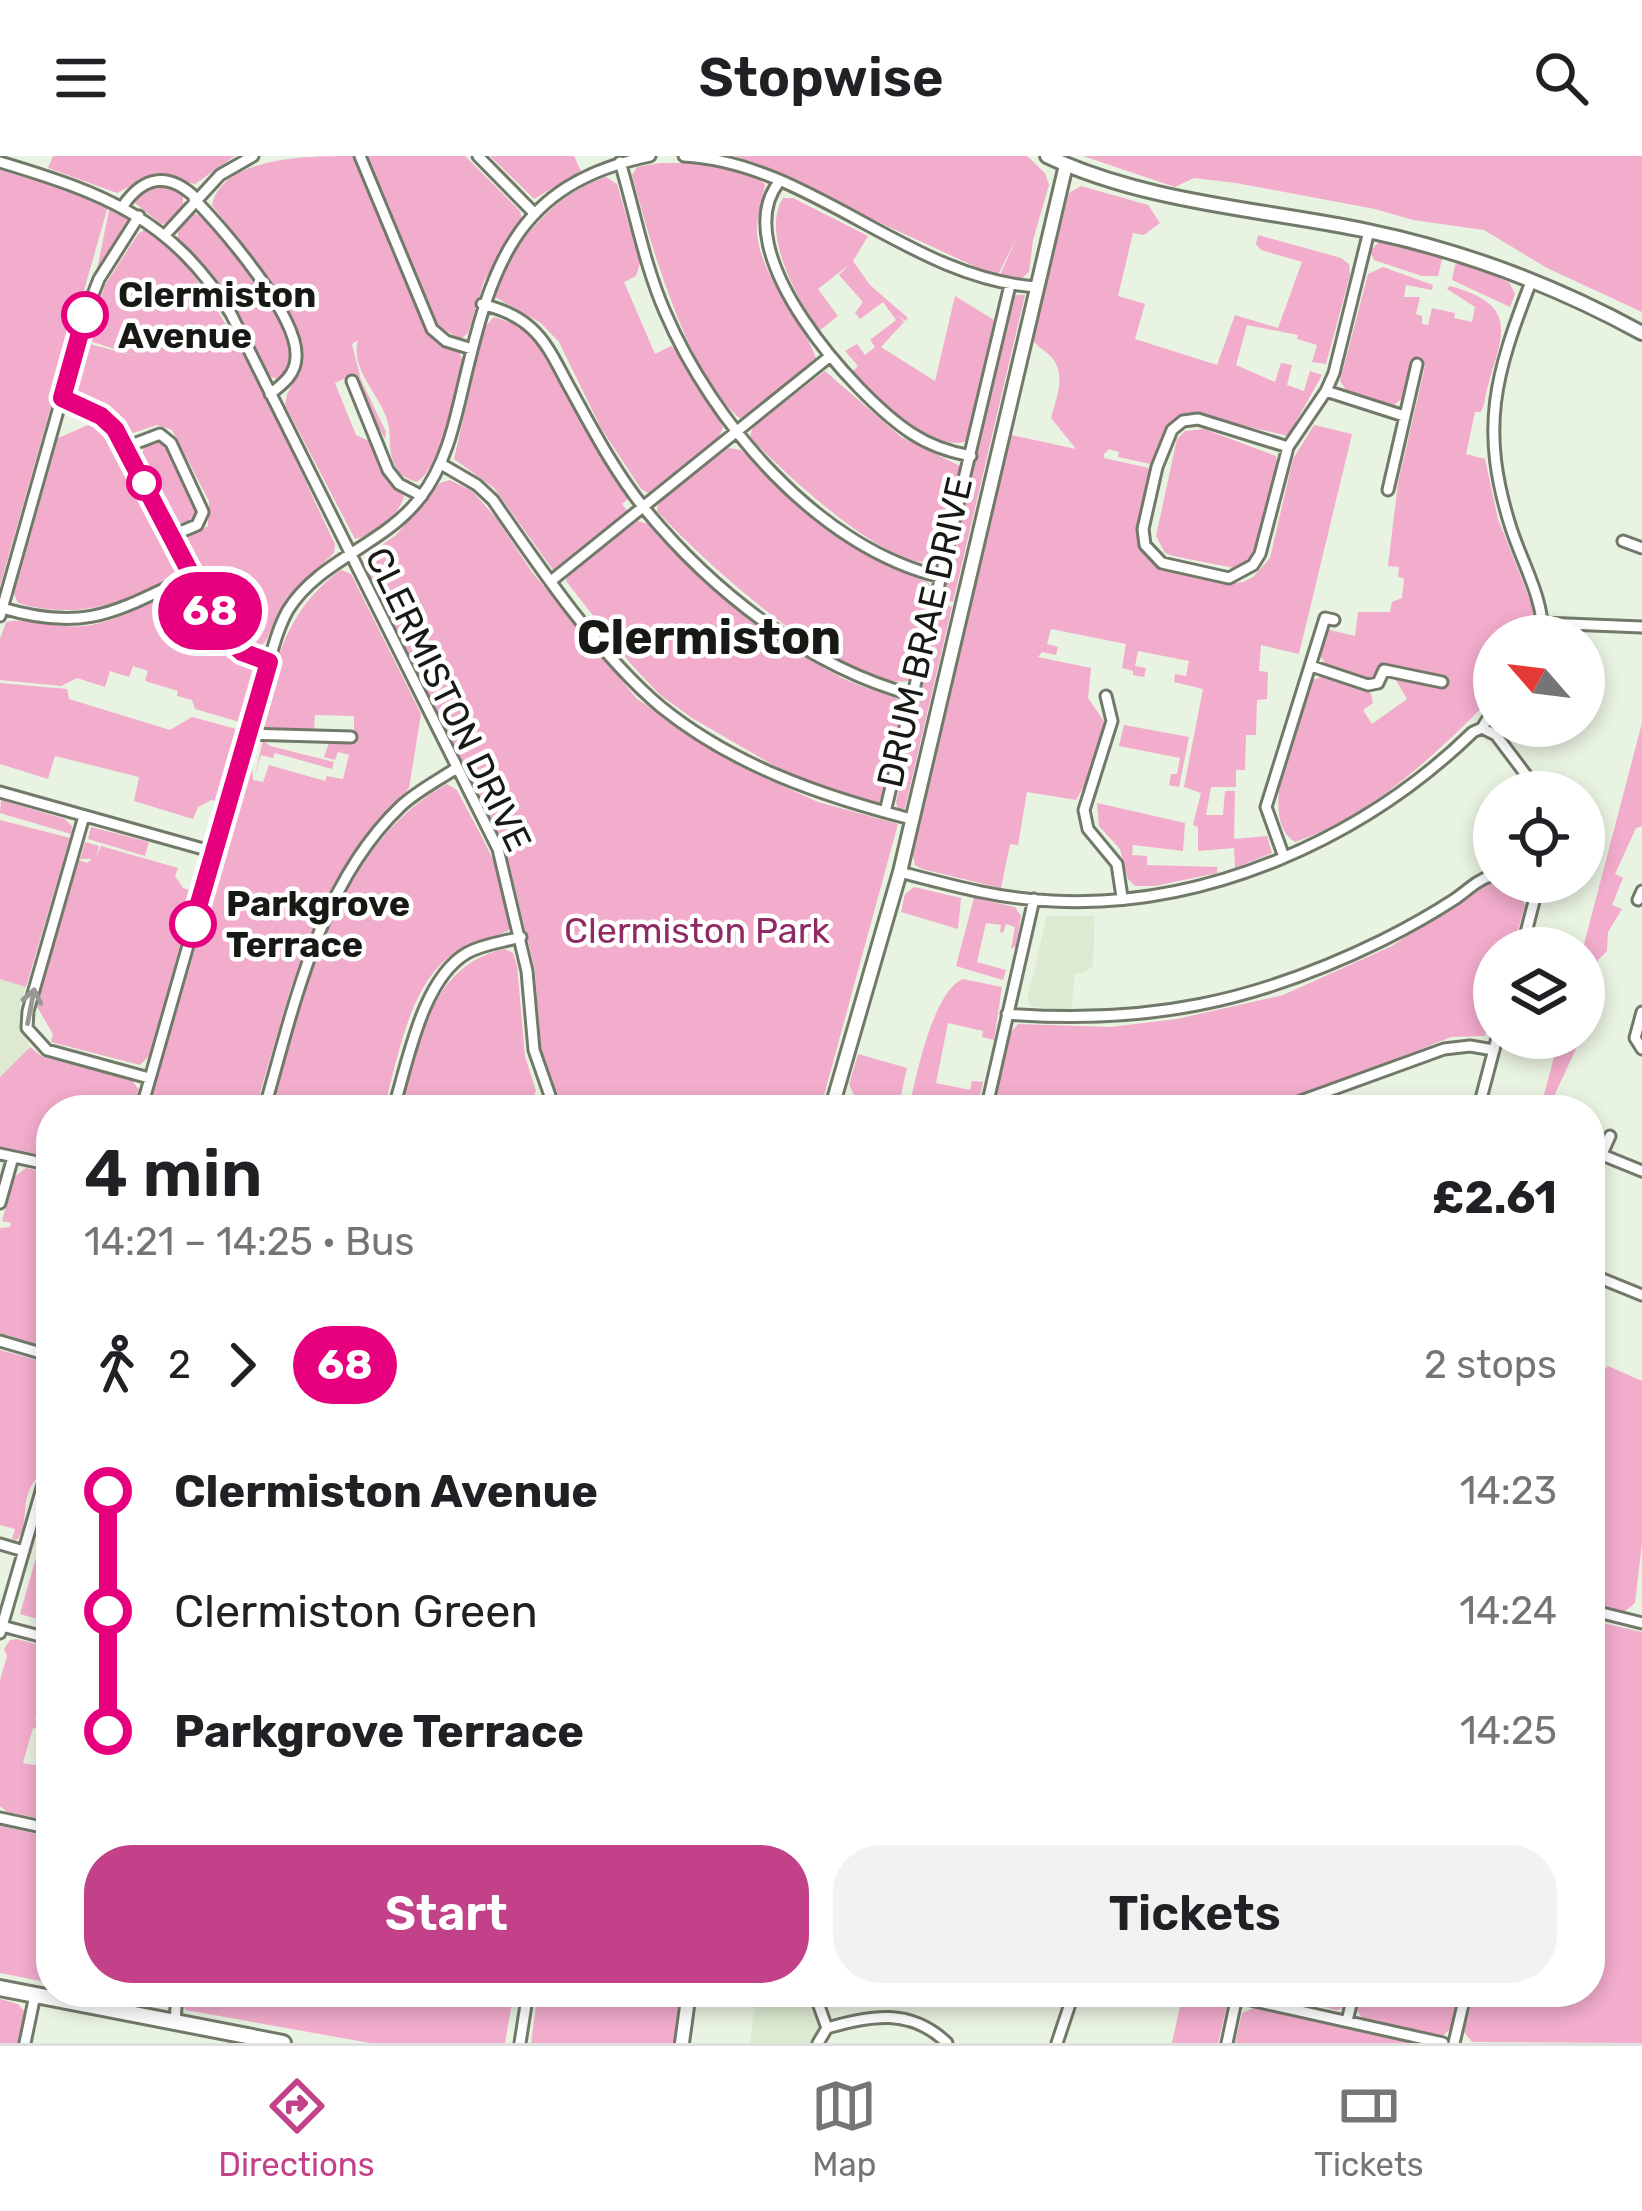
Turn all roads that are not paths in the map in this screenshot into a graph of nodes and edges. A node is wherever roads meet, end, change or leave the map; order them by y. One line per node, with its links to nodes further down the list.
1 (253, 156): 11 (street)
2 (360, 156): 22 (street)
3 (478, 156): 13 (street)
4 (650, 156): 8 (street)
5 (684, 156): 10 (street)
6 (1047, 156): 9 (street)
7 (0, 162): 12 (street, CLERMISTON DRIVE)
8 (620, 162): 13 (street); 30 (street)
9 (1066, 165): 15 (street); 19 (street, DRUM BRAE DRIVE)
10 (779, 182): 18 (street); 23 (street)
11 (195, 199): 12 (street); 16 (street); 27 (street)
12 (123, 206): 14 (street, CLERMISTON DRIVE)
13 (535, 214): 20 (street)
14 (139, 216): 16 (street, CLERMISTON DRIVE); 28 (street)
15 (1369, 231): 17 (street); 26 (street)
16 (164, 236): 27 (street, CLERMISTON DRIVE)
17 (1531, 282): 21 (street); 46 (street)
18 (1010, 285): 19 (street); 33 (street, DRUM BRAE DRIVE)
19 (1036, 287): 64 (street, DRUM BRAE DRIVE)
20 (482, 304): 22 (street); 37 (street)
21 (1642, 333)
22 (472, 349): 34 (street)
23 (829, 357): 30 (street); 33 (street)
24 (1417, 364): 29 (street)
25 (352, 382): 36 (street)
26 (1326, 391): 29 (street); 32 (street)
27 (270, 394): 41 (street, CLERMISTON DRIVE)
28 (62, 398): 31 (street); 45 (street)
29 (1404, 416): 35 (street)
30 (737, 432): 37 (street); 43 (street)
31 (126, 447): 38 (street); 38 (street)
32 (1288, 447): 32 (street)
33 (970, 456): 43 (street, DRUM BRAE DRIVE)
34 (441, 464): 36 (street); 44 (street)
35 (1388, 490)
36 (422, 496): 41 (street)
37 (644, 508): 44 (street); 53 (street)
38 (171, 536): 42 (street)
39 (1623, 541): 40 (street)
40 (1642, 548)
41 (349, 556): 50 (street); 59 (street, CLERMISTON DRIVE)
42 (190, 576): 45 (street); 50 (street)
43 (941, 577): 53 (street, DRUM BRAE DRIVE)
44 (551, 580): 62 (street)
45 (1, 612)
46 (1542, 615)
47 (1334, 620): 51 (street)
48 (1605, 625): 49 (street)
49 (1642, 627)
50 (269, 662): 56 (street)
51 (1311, 667): 52 (street); 66 (street)
52 (1442, 682)
53 (914, 695): 62 (street, DRUM BRAE DRIVE)
54 (1106, 696): 69 (street)
55 (1473, 731): 66 (street)
56 (249, 734): 57 (street); 65 (street)
57 (351, 737)
58 (1505, 747): 60 (street)
59 (455, 770): 71 (street, CLERMISTON DRIVE); 79 (street)
60 (1524, 771)
61 (0, 792): 63 (street)
62 (885, 812): 64 (street)
63 (84, 816): 65 (street); 77 (street, one-way to 63)
64 (911, 819): 67 (street, DRUM BRAE DRIVE)
65 (214, 852): 77 (street)
66 (1284, 857): 69 (street)
67 (900, 872): 70 (street); 82 (street, DRUM BRAE DRIVE)
68 (1473, 887): 73 (street)
69 (1122, 898): 70 (street)
70 (1034, 899): 73 (street)
71 (521, 937): 80 (street); 81 (street, CLERMISTON DRIVE)
72 (1642, 1012): 75 (street)
73 (1007, 1014): 83 (street)
74 (1473, 1046): 84 (street)
75 (1642, 1049)
76 (1492, 1059): 85 (street)
77 (149, 1078): 78 (street)
78 (145, 1095)
79 (269, 1095)
80 (398, 1095)
81 (546, 1095)
82 (835, 1095)
83 (989, 1095)
84 (1329, 1095)
85 (1482, 1095)
86 (1610, 1136): 87 (street)
87 (1605, 1147)
88 (0, 1154): 90 (street)
89 (1605, 1155): 92 (street)
90 (13, 1156): 91 (street); 93 (street)
91 (36, 1161)
92 (1642, 1171)
93 (0, 1203)
94 (1605, 1280): 95 (street)
95 (1642, 1295)
96 (0, 1342): 97 (street)
97 (36, 1352)
98 (36, 1521): 100 (street)
99 (0, 1544): 100 (street)
100 (24, 1551): 103 (street)
101 (1605, 1612): 102 (street)
102 (1641, 1618)
103 (1, 1629): 104 (street)
104 (36, 1637)
105 (0, 1818): 106 (street)
106 (36, 1826)
107 (0, 1988): 108 (main road)
108 (35, 1995): 122 (street)
109 (95, 2007): 120 (main road)
110 (176, 2007): 120 (street)
111 (526, 2007): 124 (street)
112 (687, 2007): 125 (street)
113 (820, 2007): 121 (street)
114 (1068, 2007): 128 (street)
115 (1235, 2007): 129 (street)
116 (1290, 2007): 119 (street)
117 (1350, 2007): 119 (street)
118 (1462, 2007): 131 (street)
119 (1347, 2021): 130 (street)
120 (175, 2023): 123 (main road)
121 (827, 2027): 126 (street); 127 (street)
122 (25, 2043)
123 (283, 2043)
124 (520, 2043)
125 (682, 2043)
126 (818, 2043)
127 (947, 2043)
128 (1057, 2043)
129 (1227, 2043)
130 (1443, 2043)
131 (1454, 2043)

